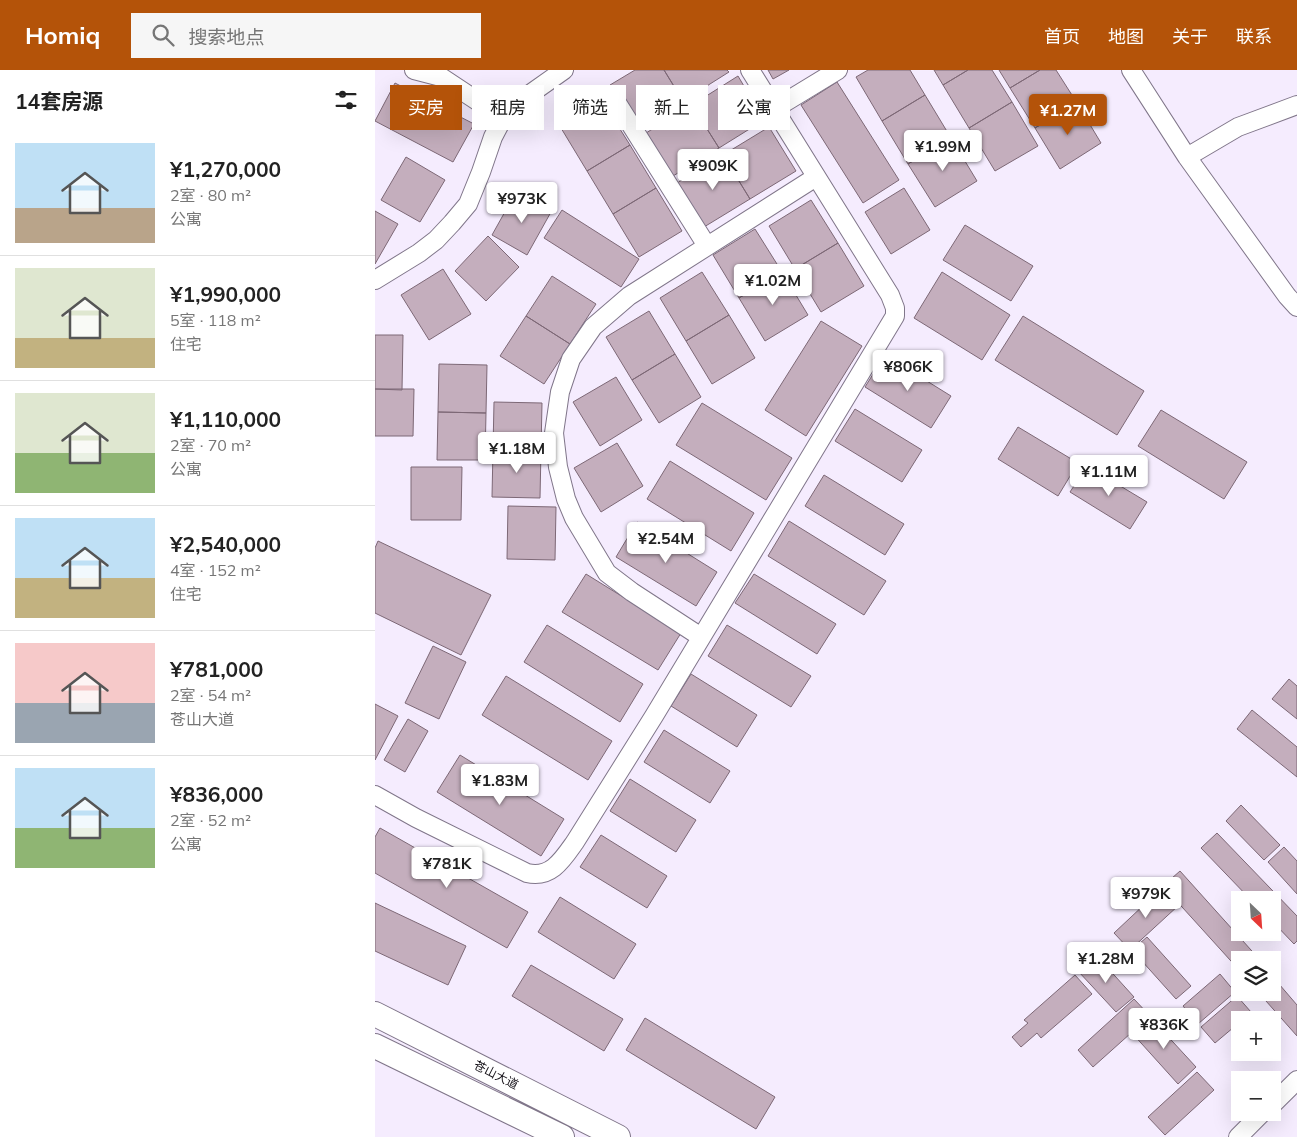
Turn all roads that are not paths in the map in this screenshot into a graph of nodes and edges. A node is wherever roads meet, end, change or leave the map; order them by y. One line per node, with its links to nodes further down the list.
1 (414, 70): 8 (street)
2 (564, 70): 6 (street)
3 (750, 70): 7 (street)
4 (838, 70): 9 (street)
5 (1131, 70): 14 (street)
6 (543, 85)
7 (759, 85)
8 (472, 98)
9 (790, 98)
10 (1297, 105): 14 (street)
11 (626, 117): 16 (street)
12 (497, 130): 17 (street)
13 (787, 130): 15 (street)
14 (1187, 157): 18 (street)
15 (816, 177): 16 (street); 19 (street)
16 (707, 246): 19 (street)
17 (375, 280)
18 (1297, 306)
19 (701, 637): 20 (street)
20 (375, 795)
21 (375, 1014): 27 (main road, 苍山大道)
22 (375, 1046): 26 (main road)
23 (1297, 1080): 24 (street)
24 (1281, 1096)
25 (1254, 1121): 28 (street)
26 (556, 1136)
27 (618, 1137)
28 (1238, 1137)

